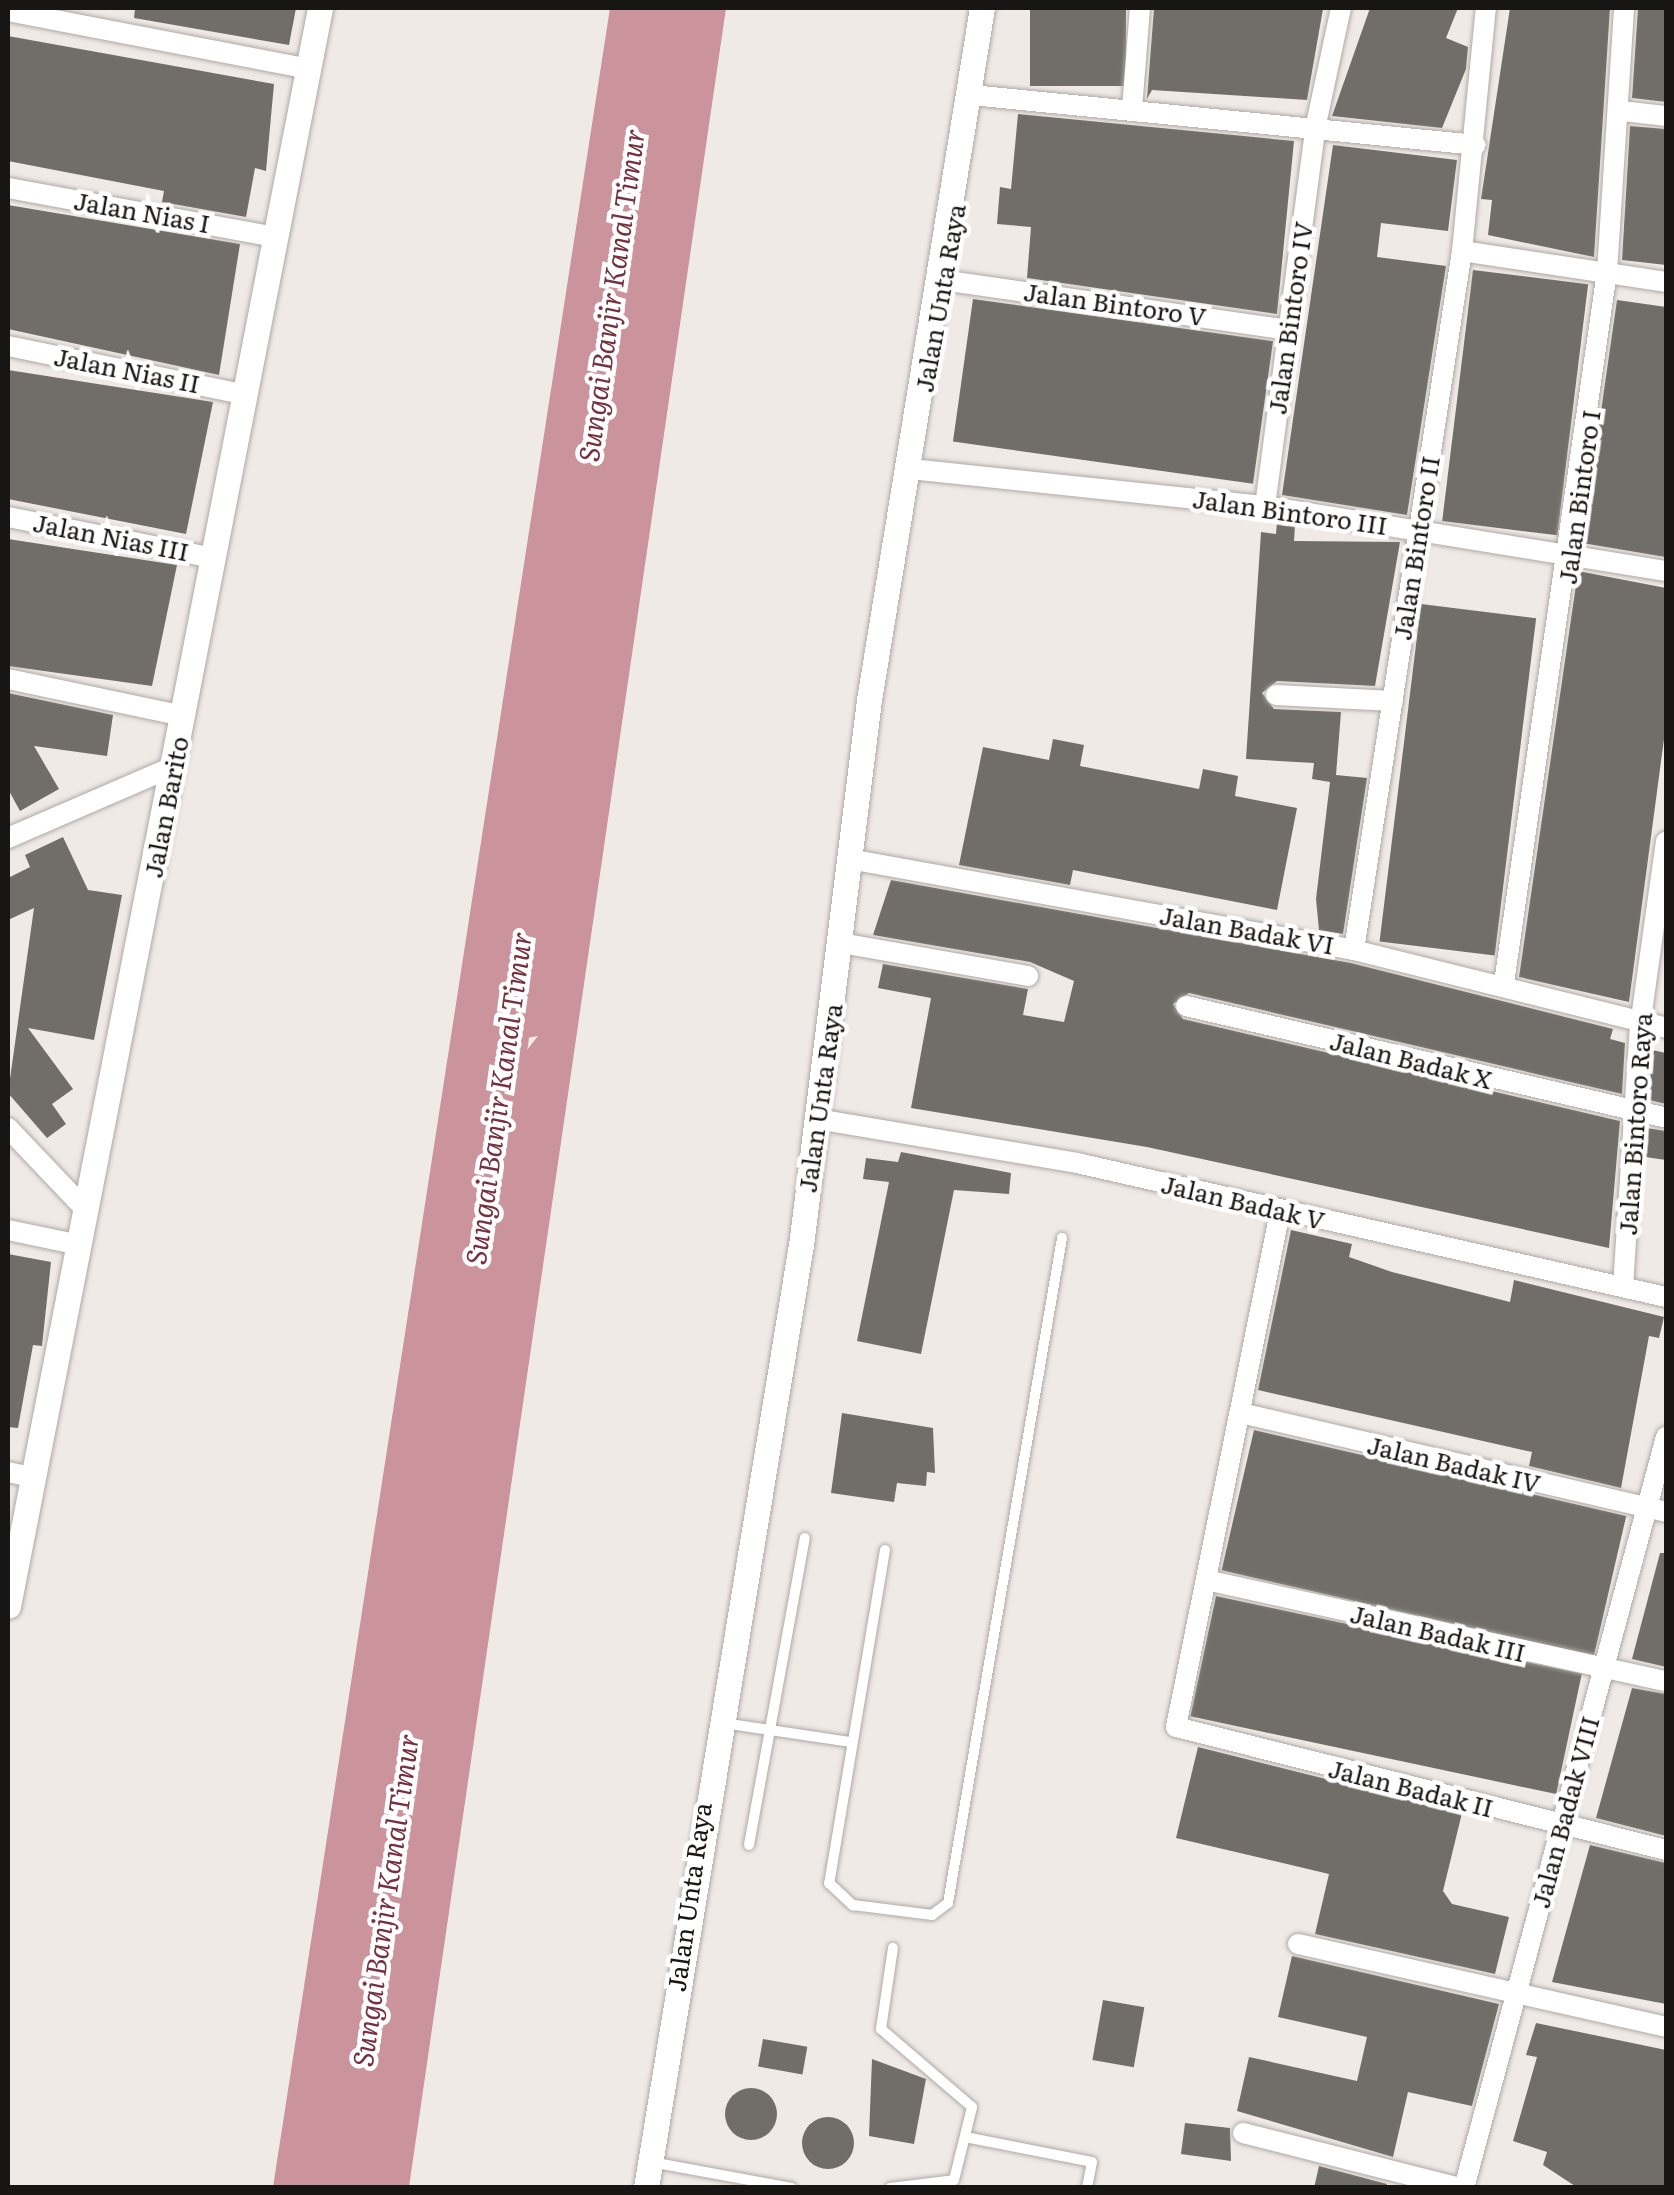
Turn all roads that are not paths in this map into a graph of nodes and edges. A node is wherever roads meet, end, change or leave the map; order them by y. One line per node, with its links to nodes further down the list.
1 (320, 8): 9 (street, Jalan Barito)
2 (982, 8): 10 (street, Jalan Unta Raya)
3 (1140, 8): 11 (street)
4 (1341, 8): 14 (street, Jalan Bintoro IV)
5 (1486, 8): 15 (street, Jalan Bintoro II)
6 (1624, 8): 12 (street, Jalan Bintoro I)
7 (8, 11): 8 (street)
8 (67, 15): 9 (street)
9 (310, 69): 17 (street, Jalan Barito)
10 (970, 94): 11 (street); 20 (street, Jalan Unta Raya)
11 (1132, 110): 14 (street)
12 (1622, 112): 13 (street); 19 (street, Jalan Bintoro I)
13 (1666, 116)
14 (1315, 129): 15 (street); 22 (street, Jalan Bintoro IV)
15 (1476, 145): 18 (street, Jalan Bintoro II)
16 (8, 188): 17 (street, Jalan Nias I)
17 (276, 237): 24 (street, Jalan Barito)
18 (1462, 251): 19 (street); 28 (street, Jalan Bintoro II)
19 (1607, 272): 21 (street); 29 (street, Jalan Bintoro I)
20 (942, 280): 22 (street, Jalan Bintoro V); 25 (street, Jalan Unta Raya)
21 (1666, 282)
22 (1288, 330): 26 (street, Jalan Bintoro IV)
23 (8, 346): 24 (street, Jalan Nias II)
24 (247, 395): 30 (street, Jalan Barito)
25 (911, 469): 26 (street, Jalan Bintoro III); 39 (street, Jalan Unta Raya)
26 (1265, 506): 28 (street, Jalan Bintoro III)
27 (8, 517): 30 (street, Jalan Nias III)
28 (1419, 530): 29 (street, Jalan Bintoro III); 34 (street, Jalan Bintoro II)
29 (1572, 553): 31 (street, Jalan Bintoro III); 43 (street, Jalan Bintoro I)
30 (214, 558): 35 (street, Jalan Barito)
31 (1666, 571)
32 (8, 679): 35 (street)
33 (1276, 695): 34 (street)
34 (1393, 701): 41 (street, Jalan Bintoro II)
35 (184, 716): 36 (street, Jalan Barito)
36 (174, 766): 37 (street); 51 (street, Jalan Barito)
37 (8, 838)
38 (1666, 842): 45 (street, Jalan Bintoro Raya)
39 (849, 859): 40 (street, Jalan Unta Raya); 41 (street, Jalan Badak VI)
40 (841, 943): 42 (street); 49 (street, Jalan Unta Raya)
41 (1354, 950): 43 (street, Jalan Badak VI)
42 (1028, 976)
43 (1504, 983): 45 (street, Jalan Badak VI)
44 (1186, 1006): 47 (street, Jalan Badak X)
45 (1640, 1023): 46 (street, Jalan Badak VI); 47 (street, Jalan Bintoro Raya)
46 (1666, 1028)
47 (1636, 1113): 48 (street, Jalan Badak X); 56 (street, Jalan Bintoro Raya)
48 (1666, 1118)
49 (818, 1119): 52 (street, Jalan Badak V); 68 (street, Jalan Unta Raya)
50 (8, 1128): 51 (street)
51 (87, 1211): 55 (street, Jalan Barito)
52 (1280, 1212): 56 (street, Jalan Badak V); 58 (street)
53 (8, 1230): 55 (street)
54 (1062, 1238): 70 (lane)
55 (80, 1245): 60 (street, Jalan Barito)
56 (1623, 1287): 57 (street, Jalan Badak V)
57 (1666, 1297)
58 (1241, 1414): 61 (street, Jalan Badak IV); 64 (street)
59 (1666, 1437): 61 (street, Jalan Badak VIII)
60 (19, 1474): 65 (street, Jalan Barito)
61 (1657, 1509): 66 (street, Jalan Badak VIII)
62 (805, 1538): 69 (lane)
63 (885, 1550): 70 (lane)
64 (1210, 1581): 66 (street, Jalan Badak III); 71 (street, Jalan Badak II)
65 (8, 1606)
66 (1604, 1667): 67 (street, Jalan Badak III); 71 (street, Jalan Badak VIII)
67 (1666, 1681)
68 (716, 1723): 69 (lane); 80 (street, Jalan Unta Raya)
69 (772, 1728): 70 (lane); 72 (lane)
70 (850, 1742)
71 (1562, 1825): 73 (street, Jalan Badak II); 76 (street, Jalan Badak VIII)
72 (749, 1845)
73 (1666, 1850)
74 (1298, 1944): 76 (street)
75 (892, 1948): 79 (lane)
76 (1516, 1990): 77 (street); 84 (street, Jalan Badak VIII)
77 (1666, 2026)
78 (1242, 2134): 84 (street)
79 (965, 2137): 82 (lane); 83 (lane)
80 (648, 2175): 81 (lane)
81 (792, 2188)
82 (890, 2188)
83 (1087, 2188)
84 (1462, 2188)

